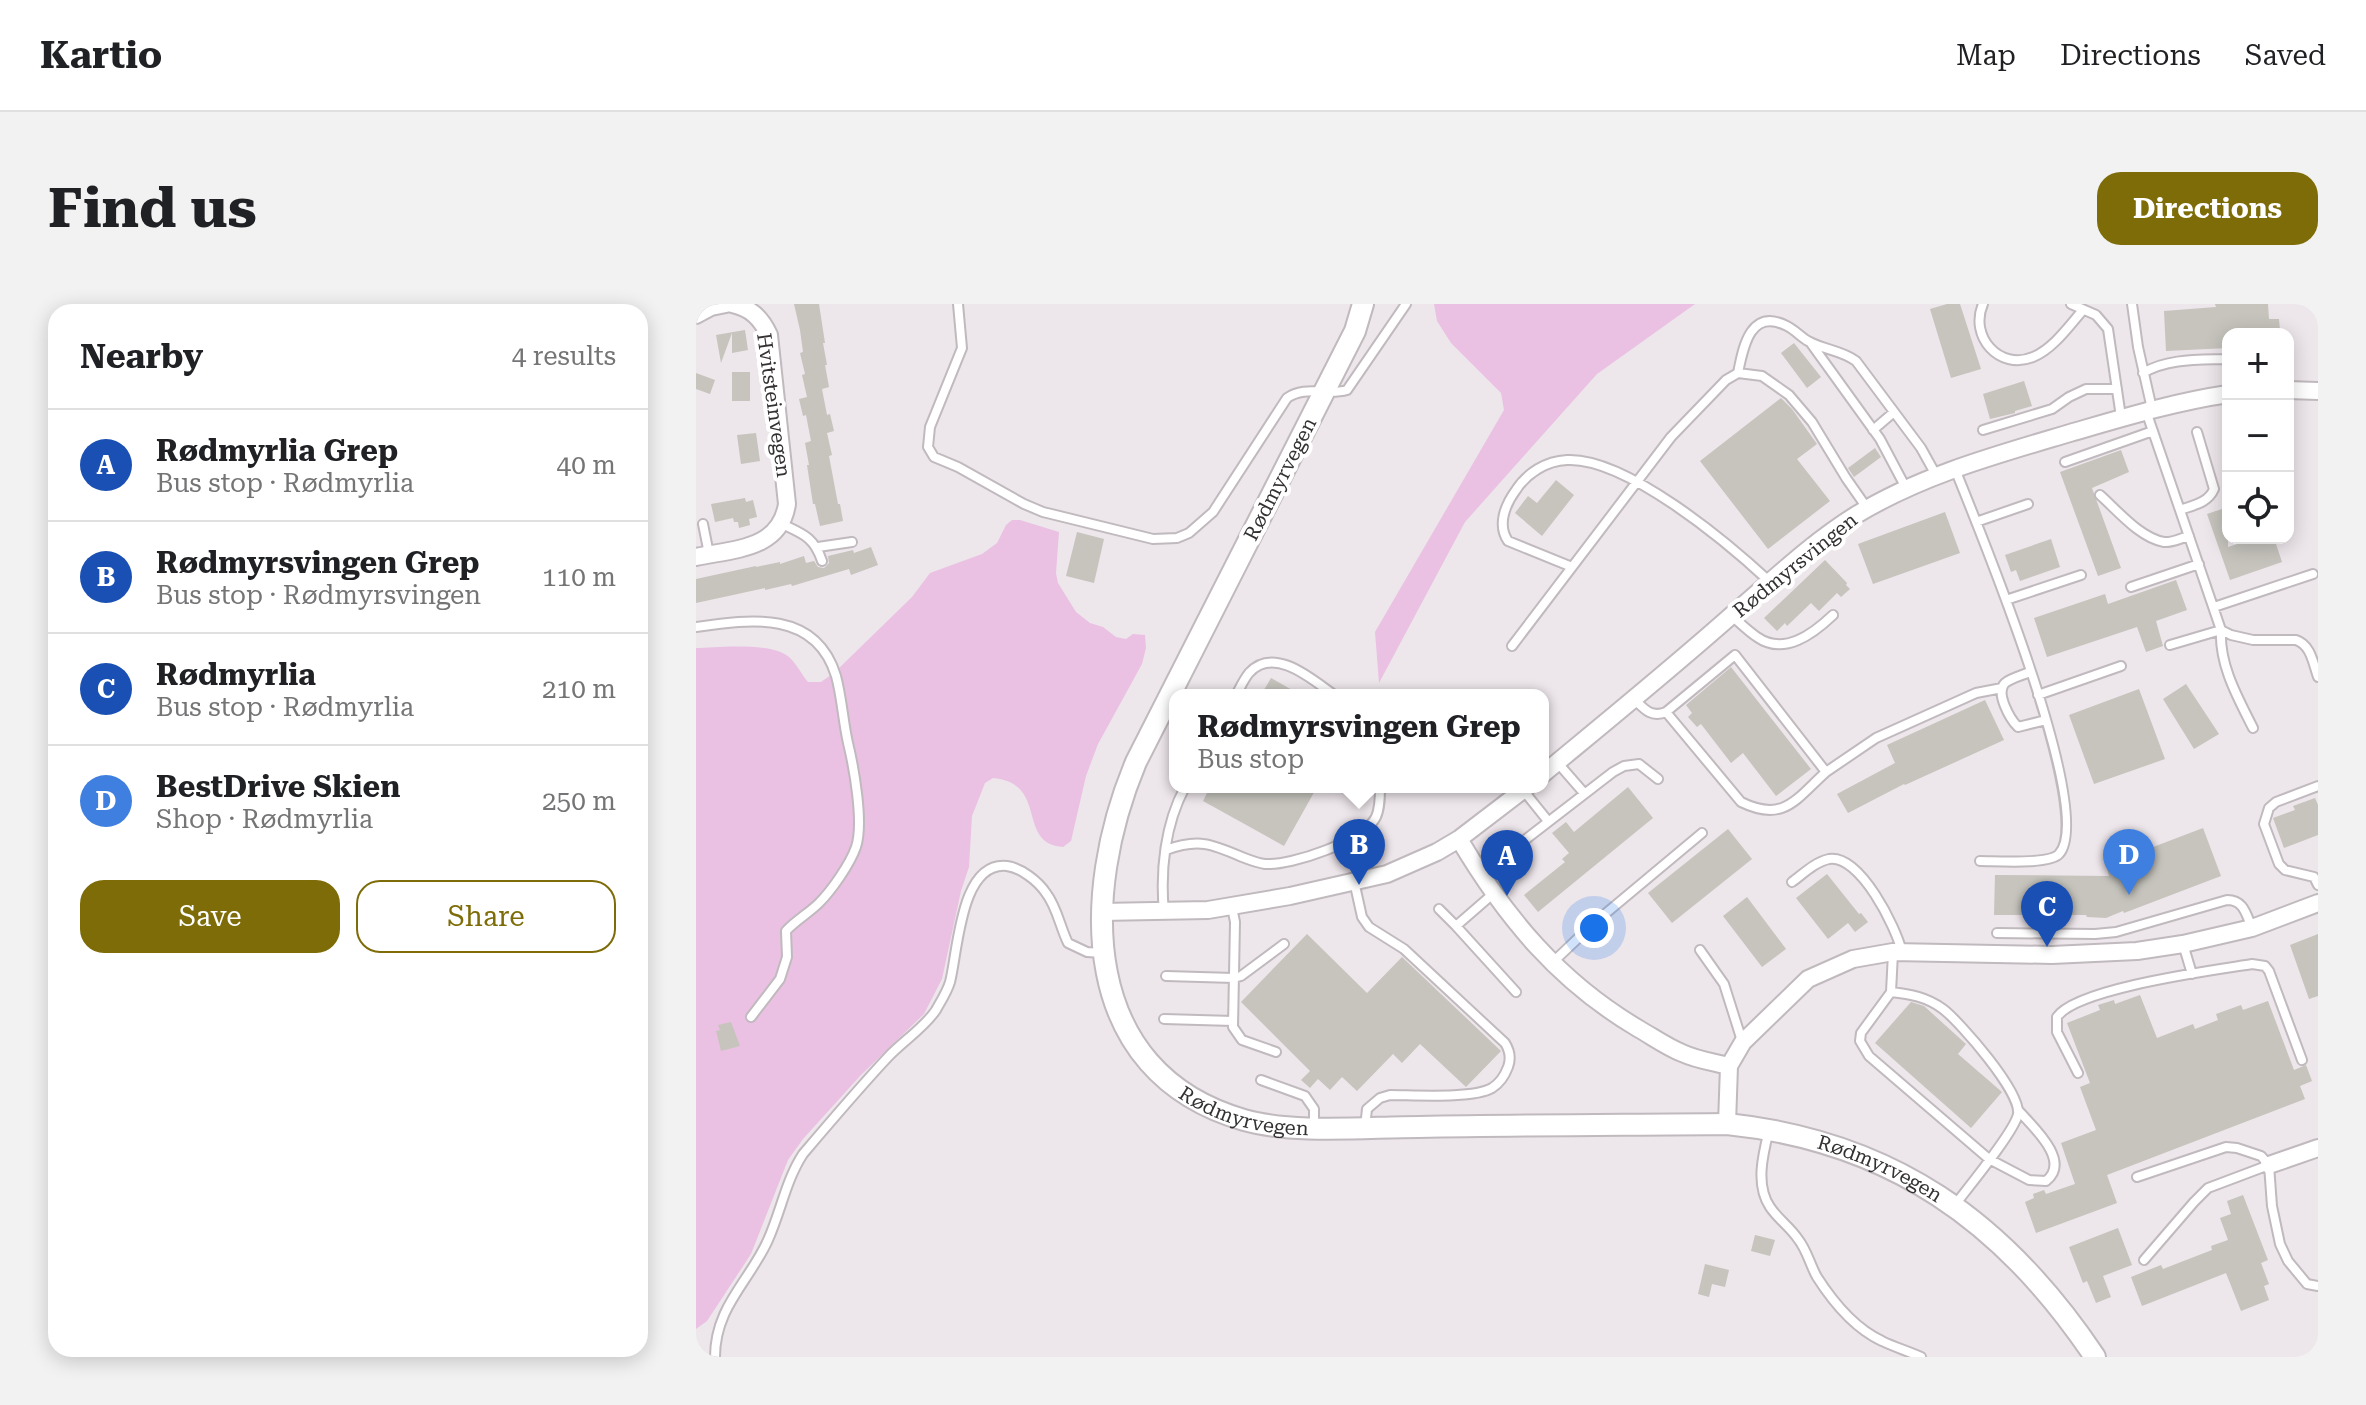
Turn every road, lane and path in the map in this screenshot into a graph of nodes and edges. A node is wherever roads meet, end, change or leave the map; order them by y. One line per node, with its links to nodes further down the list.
1 (958, 304): 17 (lane)
2 (1363, 304): 17 (street, Rødmyrvegen)
3 (1406, 304): 17 (lane)
4 (1983, 304): 8 (lane)
5 (2071, 304): 8 (lane)
6 (2132, 304): 13 (lane)
7 (738, 305): 9 (street, Hvitsteinvegen); 37 (street, Hvitsteinvegen)
8 (2083, 310): 14 (lane)
9 (696, 315)
10 (1809, 342): 12 (lane); 20 (lane); 22 (lane)
11 (2222, 359): 13 (lane)
12 (1738, 373): 29 (lane); 33 (lane)
13 (2143, 373): 19 (lane)
14 (2117, 389): 21 (lane); 23 (lane)
15 (2294, 390): 16 (street)
16 (2318, 391)
17 (1324, 393): 62 (street, Rødmyrvegen)
18 (2222, 395): 19 (street, Rødmyrsvingen)
19 (2149, 410): 21 (street, Rødmyrsvingen); 24 (lane)
20 (1894, 412): 22 (lane); 28 (lane)
21 (2121, 418): 27 (street, Rødmyrsvingen)
22 (1873, 430): 30 (lane)
23 (1983, 430)
24 (2153, 431): 26 (lane); 34 (lane)
25 (2197, 432): 34 (lane)
26 (2065, 462)
27 (1955, 468): 28 (street, Rødmyrsvingen); 35 (lane)
28 (1936, 475): 30 (street, Rødmyrsvingen)
29 (1635, 482): 44 (lane); 44 (lane); 47 (lane)
30 (1906, 488): 33 (street, Rødmyrsvingen)
31 (2100, 495): 38 (lane)
32 (2028, 504): 35 (lane)
33 (1868, 508): 47 (street, Rødmyrsvingen)
34 (2180, 510): 38 (lane)
35 (1976, 522): 49 (lane)
36 (703, 524): 41 (lane)
37 (782, 524): 40 (lane); 41 (street)
38 (2189, 536): 43 (lane)
39 (852, 542): 40 (lane)
40 (818, 547): 42 (lane)
41 (702, 556)
42 (822, 561)
43 (2199, 564): 48 (lane); 50 (lane)
44 (1572, 567): 56 (lane)
45 (2313, 574): 50 (lane)
46 (2081, 575): 49 (lane)
47 (1770, 582): 52 (street, Rødmyrsvingen)
48 (2131, 587)
49 (2006, 600): 59 (lane)
50 (2214, 607): 54 (lane)
51 (1833, 615): 52 (lane)
52 (1732, 616): 67 (street, Rødmyrsvingen)
53 (696, 627): 112 (lane)
54 (2221, 630): 55 (lane); 57 (lane); 70 (lane)
55 (2170, 645)
56 (1512, 646)
57 (2313, 648): 60 (lane)
58 (2121, 666): 65 (lane)
59 (2030, 672): 61 (lane); 65 (lane)
60 (2318, 677)
61 (2002, 688): 69 (lane); 73 (lane)
62 (1173, 689)
63 (1239, 689): 64 (lane)
64 (1325, 689)
65 (2038, 695): 69 (lane)
66 (1169, 697): 94 (street, Rødmyrvegen)
67 (1633, 698): 68 (lane); 71 (street, Rødmyrsvingen)
68 (1666, 712): 73 (lane); 73 (lane)
69 (2046, 720): 86 (lane)
70 (2253, 728)
71 (1557, 762): 72 (street, Rødmyrsvingen); 80 (lane)
72 (1549, 769)
73 (1826, 772)
74 (1658, 779): 80 (lane)
75 (2318, 786): 89 (lane)
76 (1183, 793): 84 (lane)
77 (1380, 793): 84 (lane)
78 (1519, 793): 83 (street)
79 (1528, 793): 81 (lane)
80 (1584, 793): 81 (lane)
81 (1548, 821): 85 (lane)
82 (1702, 833): 106 (lane)
83 (1459, 839): 87 (street); 90 (street)
84 (1166, 850): 95 (lane)
85 (1504, 856)
86 (1980, 861)
87 (1354, 881): 92 (street); 124 (lane)
88 (1792, 882): 103 (lane)
89 (2318, 885)
90 (1494, 893): 96 (lane); 106 (street)
91 (2318, 903): 97 (street)
92 (1232, 907): 95 (street); 109 (lane)
93 (1439, 909): 96 (lane)
94 (1101, 912): 95 (street); 104 (street, Rødmyrvegen)
95 (1164, 913)
96 (1456, 926): 110 (lane)
97 (2252, 928): 99 (lane); 101 (street)
98 (1997, 933): 99 (lane)
99 (2052, 934): 105 (lane)
100 (1284, 944): 109 (lane)
101 (2183, 944): 105 (street); 107 (lane)
102 (1700, 950): 115 (lane)
103 (1897, 952): 105 (street); 111 (lane); 115 (street)
104 (1102, 953): 123 (street, Rødmyrvegen); 133 (lane)
105 (2052, 955)
106 (1552, 964): 118 (street)
107 (2192, 974): 117 (lane); 119 (lane)
108 (1166, 976): 109 (lane)
109 (1234, 978): 114 (lane)
110 (1516, 992)
111 (1891, 992): 121 (lane); 127 (lane)
112 (751, 1017)
113 (1164, 1019): 114 (lane)
114 (1233, 1021): 116 (lane)
115 (1743, 1042): 118 (street)
116 (1276, 1052)
117 (2302, 1060)
118 (1729, 1066): 122 (street)
119 (2078, 1073)
120 (1261, 1080): 123 (lane)
121 (2018, 1110): 127 (lane); 127 (lane)
122 (1727, 1124): 124 (street, Rødmyrvegen); 125 (street, Rødmyrvegen)
123 (1314, 1127): 124 (street, Rødmyrvegen)
124 (1365, 1127)
125 (1769, 1129): 130 (street, Rødmyrvegen); 134 (lane)
126 (2318, 1148): 128 (street)
127 (1989, 1159): 130 (lane)
128 (2269, 1165): 129 (lane); 131 (lane); 132 (lane)
129 (2137, 1177)
130 (1954, 1206): 135 (street, Rødmyrvegen)
131 (2144, 1260)
132 (2318, 1286)
133 (715, 1357)
134 (1921, 1357)
135 (2095, 1357)

